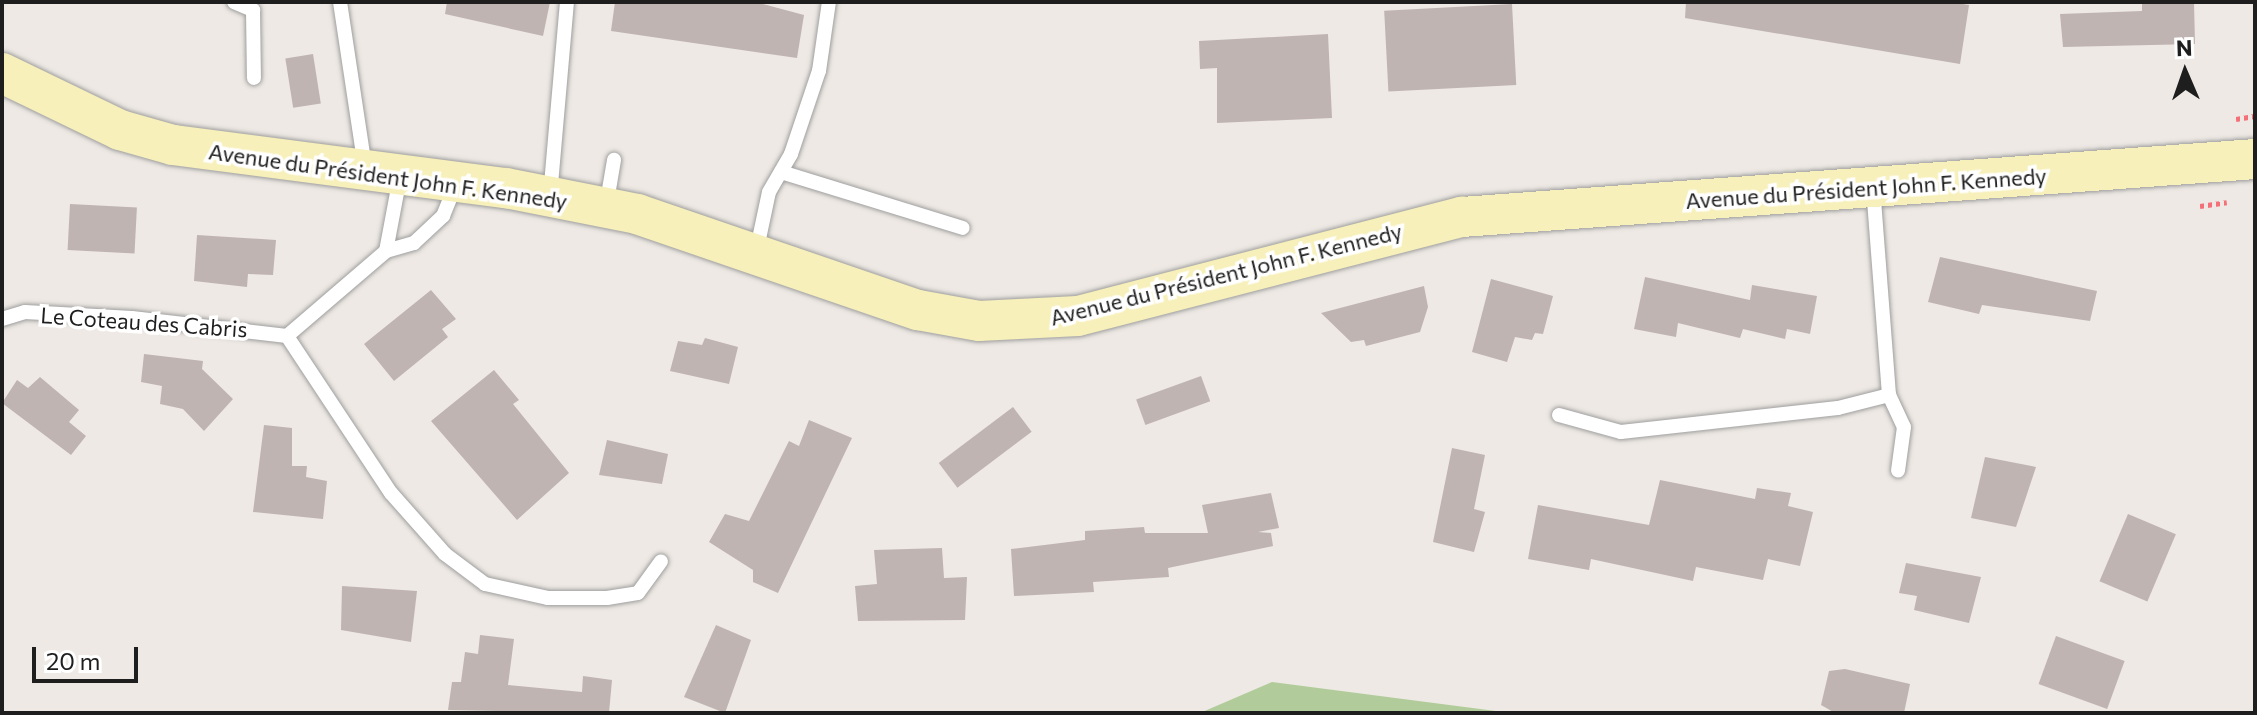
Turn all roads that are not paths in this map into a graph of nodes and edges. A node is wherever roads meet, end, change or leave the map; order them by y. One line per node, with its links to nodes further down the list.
1 (234, 2): 7 (lane)
2 (340, 2): 12 (lane)
3 (567, 2): 15 (lane)
4 (829, 2): 11 (lane)
5 (2, 52): 8 (main road, Avenue du Président John F. Kennedy)
6 (2, 73): 8 (main road, Avenue du Président John F. Kennedy)
7 (254, 78)
8 (79, 111): 12 (main road, Avenue du Président John F. Kennedy)
9 (2255, 159): 14 (main road, Avenue du Président John F. Kennedy)
10 (614, 160): 16 (lane)
11 (781, 172): 17 (lane); 19 (lane)
12 (382, 174): 13 (main road, Avenue du Président John F. Kennedy); 18 (lane)
13 (456, 183): 15 (main road, Avenue du Président John F. Kennedy); 18 (lane)
14 (1873, 188): 19 (main road, Avenue du Président John F. Kennedy); 22 (lane)
15 (550, 196): 16 (main road, Avenue du Président John F. Kennedy)
16 (606, 208): 19 (main road, Avenue du Président John F. Kennedy)
17 (963, 228)
18 (386, 251): 21 (lane)
19 (756, 253)
20 (2, 319): 21 (lane, Le Coteau des Cabris)
21 (287, 336): 25 (lane)
22 (1889, 395): 23 (lane); 24 (lane)
23 (1559, 415)
24 (1898, 471)
25 (661, 561)

